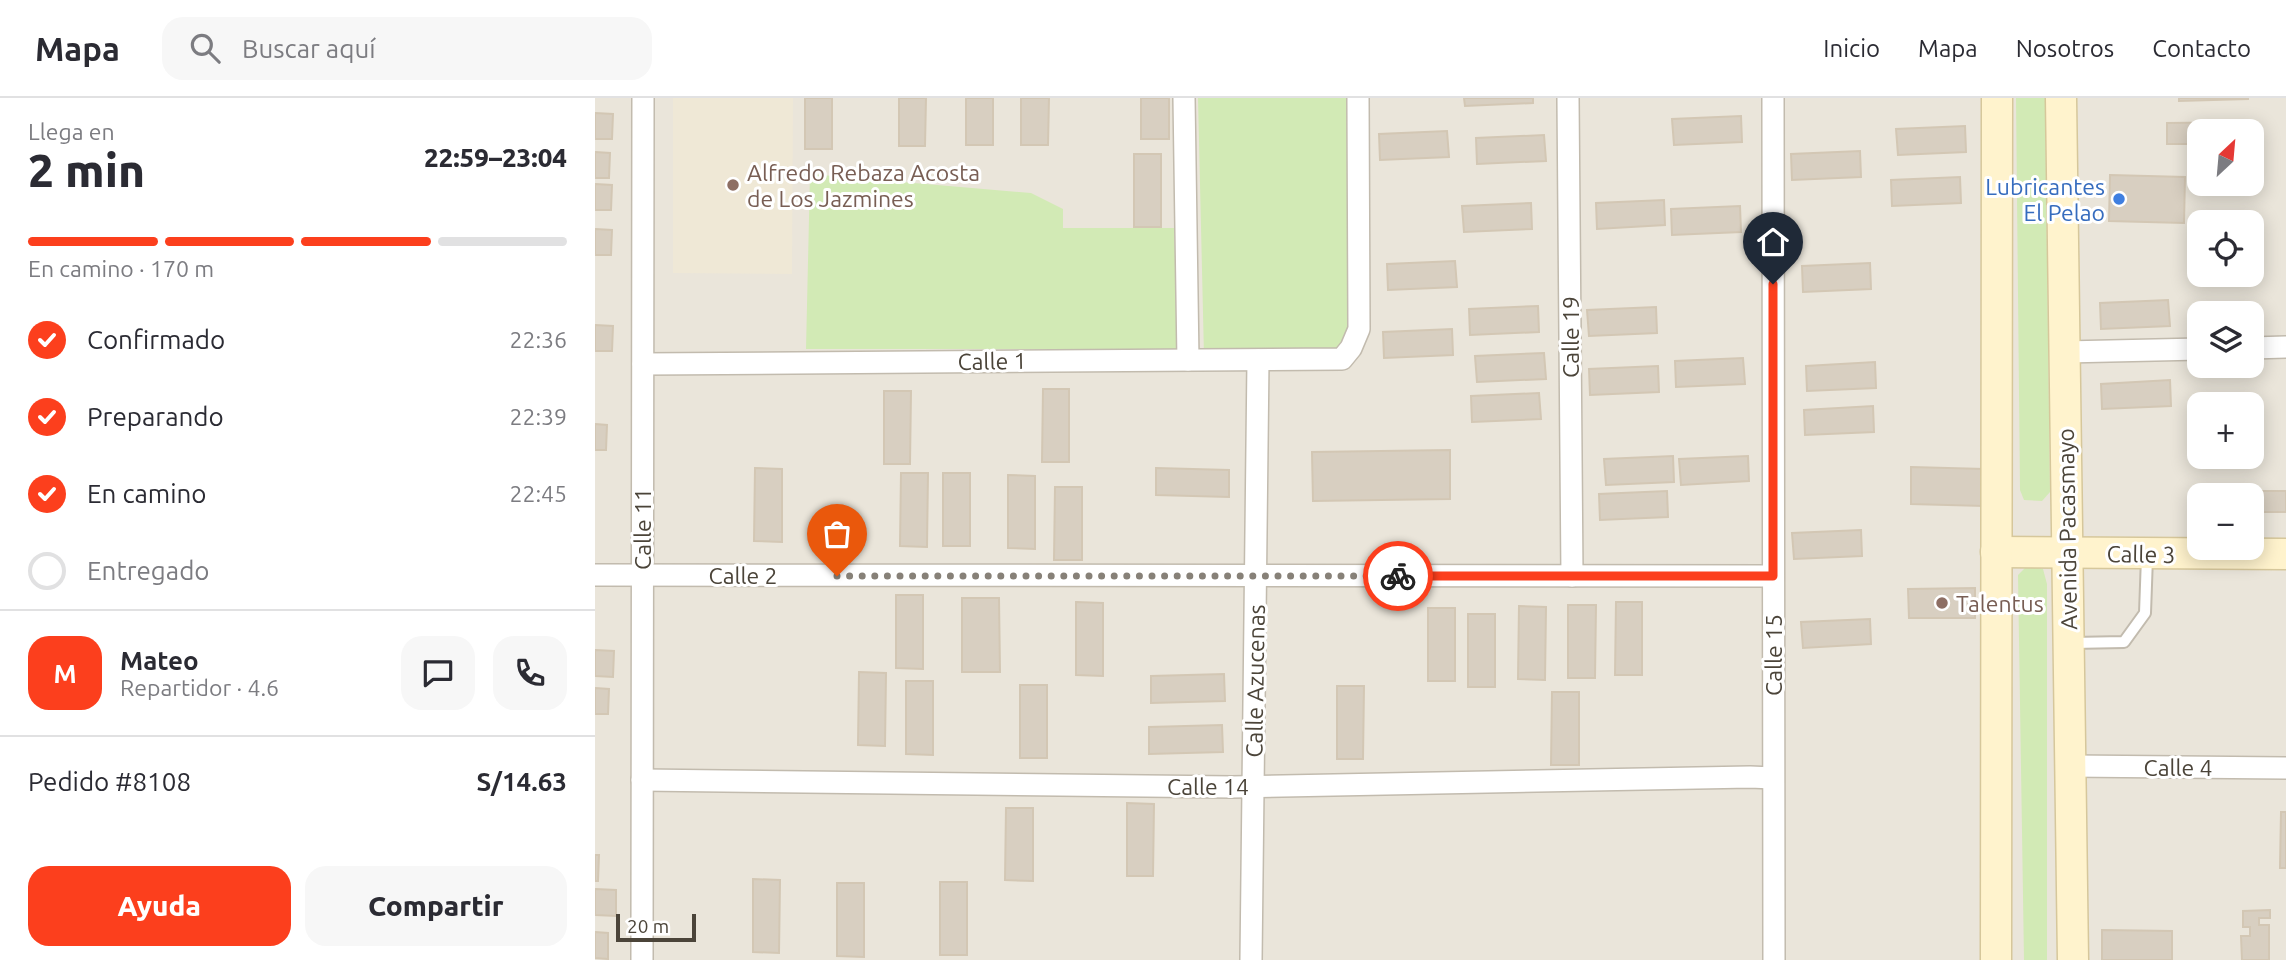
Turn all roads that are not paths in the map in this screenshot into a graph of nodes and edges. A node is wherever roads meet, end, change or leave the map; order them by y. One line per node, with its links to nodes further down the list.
1 (643, 98): 14 (street, Calle 11)
2 (1184, 98): 12 (street)
3 (1358, 98): 13 (street, Calle 1)
4 (1568, 98): 22 (street, Calle 19)
5 (1773, 98): 23 (street, Calle 15)
6 (1997, 98): 15 (main road)
7 (2061, 98): 11 (main road, Avenida Pacasmayo)
8 (2286, 347): 9 (street)
9 (2264, 348)
10 (2187, 349): 11 (street)
11 (2065, 352): 16 (main road, Avenida Pacasmayo)
12 (1188, 360): 13 (street, Calle 1); 14 (street, Calle 1)
13 (1258, 360): 21 (street, Calle Azucenas)
14 (643, 364): 20 (street, Calle 11)
15 (1996, 552): 16 (main road, Calle 3); 33 (main road)
16 (2067, 553): 17 (main road, Calle 3); 24 (main road, Avenida Pacasmayo)
17 (2147, 554): 18 (main road, Calle 3); 24 (lane)
18 (2286, 554)
19 (595, 575): 20 (street, Calle 2)
20 (642, 575): 21 (street, Calle 2); 28 (street, Calle 11)
21 (1256, 576): 22 (street, Calle 2); 29 (street, Calle Azucenas)
22 (1572, 576): 23 (street, Calle 2)
23 (1773, 576): 27 (street, Calle 15)
24 (2069, 643): 25 (main road, Avenida Pacasmayo)
25 (2070, 766): 26 (street, Calle 4); 34 (main road, Avenida Pacasmayo)
26 (2286, 768)
27 (1773, 779): 29 (street, Calle 14); 32 (street, Calle 15)
28 (642, 780): 29 (street, Calle 14); 30 (street, Calle 11)
29 (1253, 786): 31 (street, Calle Azucenas)
30 (642, 960)
31 (1251, 960)
32 (1774, 960)
33 (1996, 960)
34 (2073, 960)

